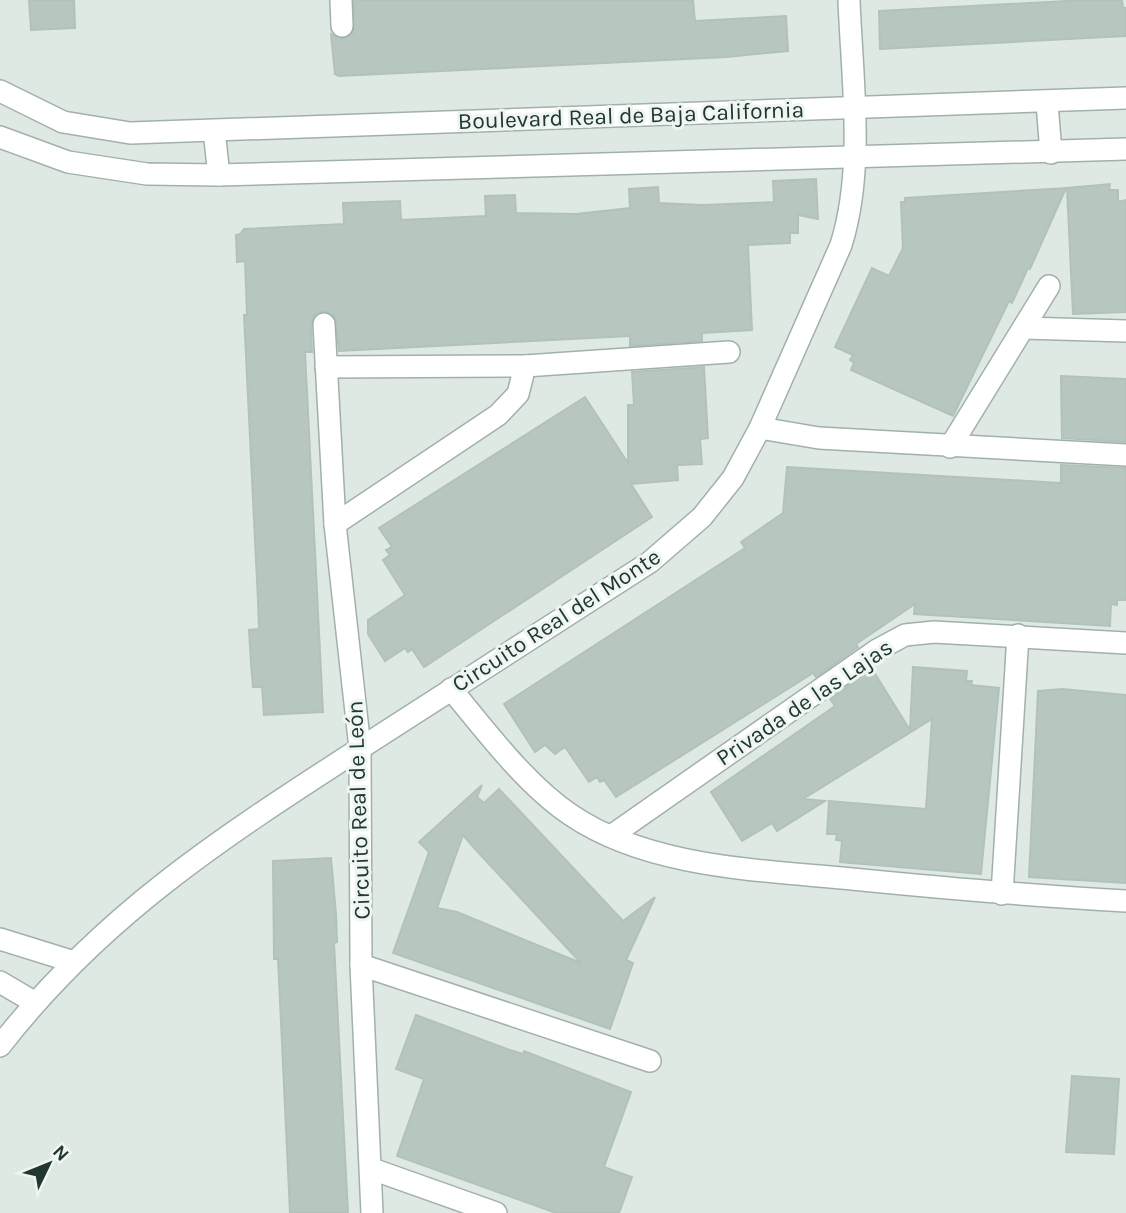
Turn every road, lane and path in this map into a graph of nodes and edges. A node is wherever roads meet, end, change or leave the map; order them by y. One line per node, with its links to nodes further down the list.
1 (341, 0): 3 (street)
2 (849, 0): 7 (street, Circuito Real del Monte)
3 (342, 26)
4 (0, 90): 8 (street, Boulevard Real de Baja California)
5 (1126, 98): 6 (street, Boulevard Real de Baja California)
6 (1047, 103): 7 (street, Boulevard Real de Baja California); 11 (street)
7 (853, 106): 8 (street, Boulevard Real de Baja California); 12 (street, Circuito Real del Monte)
8 (214, 131): 13 (street)
9 (0, 136): 13 (street, Boulevard Real de Baja California)
10 (1126, 149): 11 (street, Boulevard Real de Baja California)
11 (1051, 153): 12 (street, Boulevard Real de Baja California)
12 (854, 157): 13 (street, Boulevard Real de Baja California); 21 (street, Circuito Real del Monte)
13 (219, 175)
14 (1049, 286): 16 (street)
15 (324, 324): 20 (street, Circuito Real de León)
16 (1024, 328): 17 (street); 22 (street)
17 (1126, 331)
18 (729, 352): 19 (street)
19 (525, 366): 20 (street); 24 (street)
20 (326, 367): 24 (street, Circuito Real de León)
21 (760, 428): 22 (street); 27 (street, Circuito Real del Monte)
22 (950, 447): 23 (street)
23 (1126, 455)
24 (335, 524): 28 (street, Circuito Real de León)
25 (1018, 635): 26 (street, Privada de las Lajas); 29 (street, Privada de las Lajas); 30 (street)
26 (1126, 642)
27 (451, 689): 28 (street, Circuito Real del Monte); 29 (street)
28 (360, 748): 33 (street, Circuito Real del Monte); 34 (street, Circuito Real de León)
29 (611, 836): 30 (street)
30 (1002, 894): 31 (street)
31 (1126, 901)
32 (0, 939): 33 (street)
33 (74, 962): 36 (street, Circuito Real del Monte)
34 (361, 965): 38 (street); 39 (street, Circuito Real de León)
35 (0, 982): 36 (street)
36 (34, 1002): 37 (street, Circuito Real del Monte)
37 (0, 1046)
38 (650, 1061)
39 (372, 1170): 40 (street, Circuito Real de León); 41 (street)
40 (372, 1213)
41 (496, 1213)

